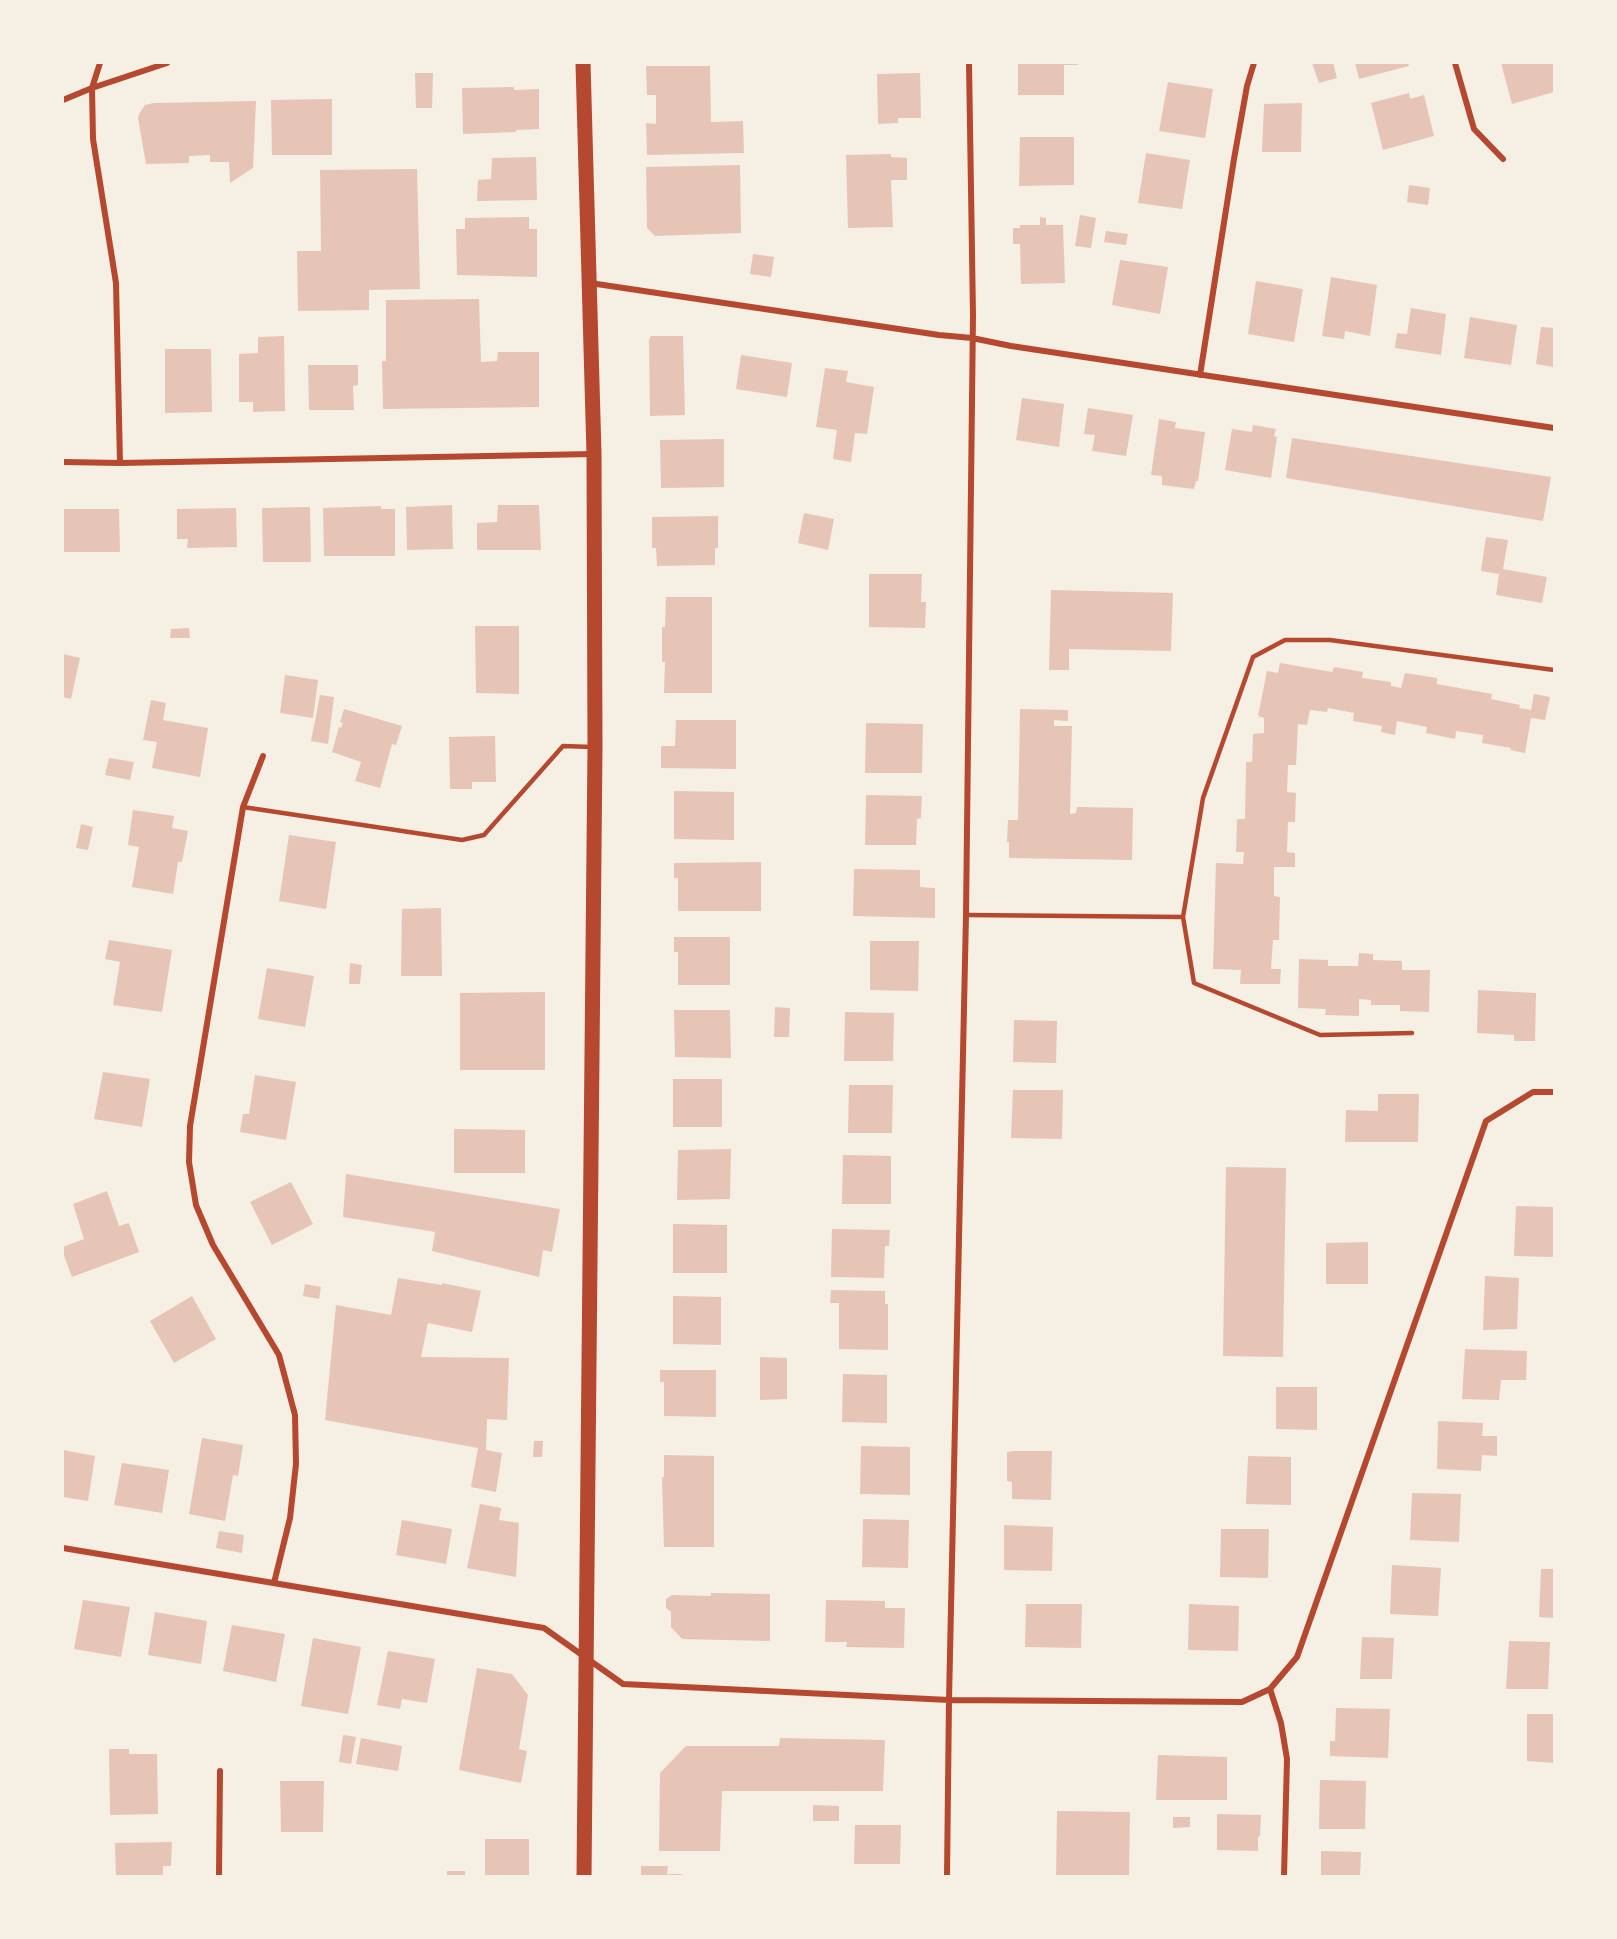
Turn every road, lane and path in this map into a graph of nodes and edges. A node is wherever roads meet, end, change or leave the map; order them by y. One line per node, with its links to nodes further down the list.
1 (100, 63): 7 (street)
2 (167, 63): 7 (street)
3 (584, 63): 10 (main road)
4 (969, 63): 11 (street)
5 (1254, 63): 12 (street)
6 (1455, 63): 9 (street)
7 (92, 88): 8 (street); 16 (street)
8 (63, 100)
9 (1503, 159)
10 (589, 283): 11 (street); 14 (main road)
11 (972, 338): 12 (street); 21 (street)
12 (1200, 375): 13 (street)
13 (1554, 428)
14 (594, 454): 16 (street); 18 (main road)
15 (63, 462): 16 (street)
16 (120, 464)
17 (1554, 670): 22 (lane)
18 (594, 747): 20 (lane); 27 (main road)
19 (263, 756): 20 (street)
20 (243, 807): 26 (street)
21 (966, 915): 22 (lane); 29 (street)
22 (1183, 917): 23 (lane)
23 (1412, 1033)
24 (1554, 1092): 28 (street)
25 (63, 1548): 26 (street)
26 (274, 1583): 27 (street)
27 (588, 1658): 29 (street); 32 (main road)
28 (1270, 1689): 29 (street); 34 (street)
29 (949, 1700): 33 (street)
30 (220, 1771): 31 (street)
31 (219, 1876)
32 (584, 1876)
33 (947, 1876)
34 (1284, 1876)

